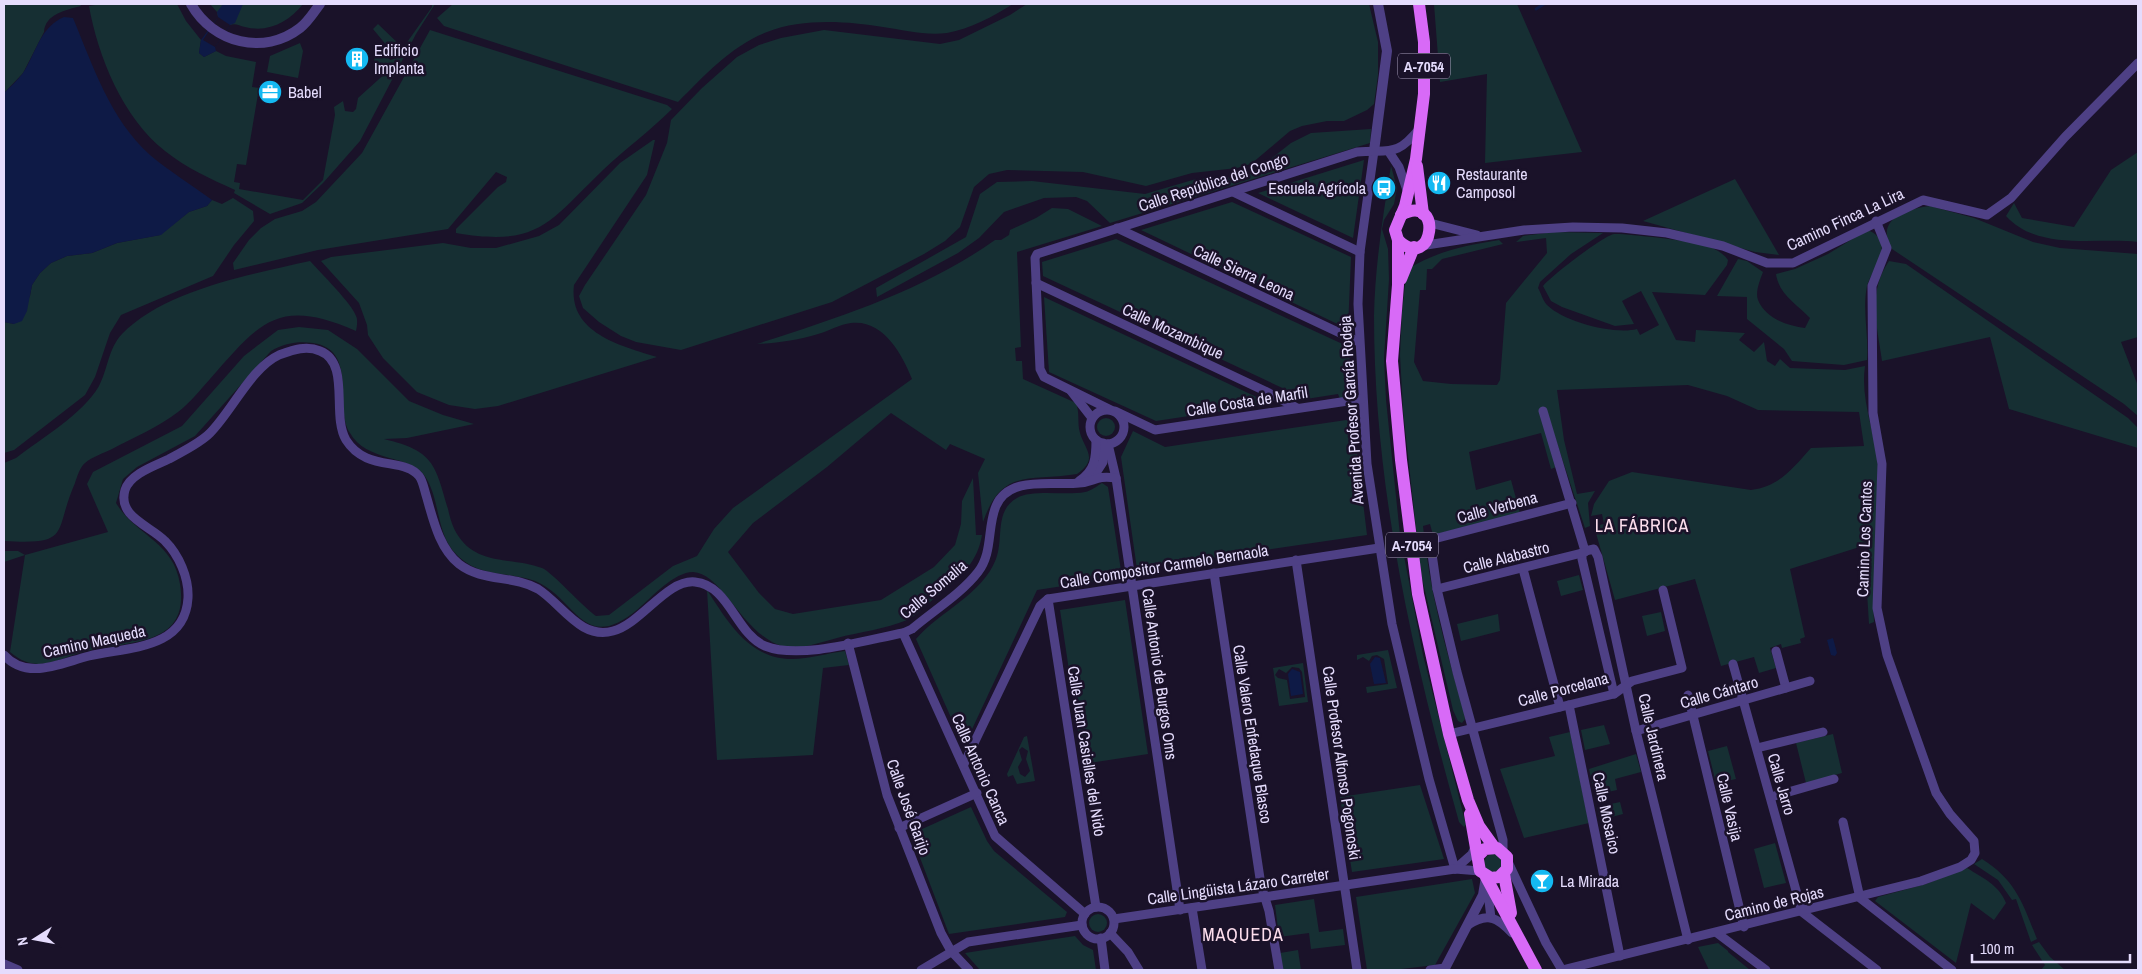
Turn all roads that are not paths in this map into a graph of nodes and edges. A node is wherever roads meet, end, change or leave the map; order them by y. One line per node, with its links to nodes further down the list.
1 (191, 4): 2 (street)
2 (320, 4)
3 (1378, 4): 7 (street)
4 (1419, 4): 6 (main road, A-7054)
5 (2138, 63): 14 (street, Camino Finca La Lira)
6 (1420, 128): 8 (street); 9 (main road, A-7054)
7 (1374, 152): 8 (street, Calle República del Congo); 10 (street, Calle República del Congo); 20 (street, Avenida Profesor García Rodeja)
8 (1389, 152): 11 (street)
9 (1416, 159): 11 (main road, A-7054); 13 (main road, A-7054)
10 (1233, 192): 15 (street, Calle República del Congo); 20 (street)
11 (1408, 196): 12 (main road, A-7054)
12 (1401, 215): 13 (main road); 17 (main road)
13 (1427, 218): 16 (street, Camino Finca La Lira); 18 (main road)
14 (1876, 221): 16 (street, Camino Finca La Lira); 71 (street, Camino Los Cantos)
15 (1117, 228): 19 (street, Calle República del Congo); 23 (street, Calle Sierra Leona)
16 (1480, 236): 18 (street, Camino Finca La Lira)
17 (1398, 240): 18 (main road); 22 (main road, A-7054)
18 (1417, 246): 22 (main road, A-7054)
19 (1047, 250): 21 (street, Calle Costa de Marfil)
20 (1360, 252): 23 (street, Avenida Profesor García Rodeja)
21 (1036, 283): 24 (street, Calle Costa de Marfil); 26 (street, Calle Mozambique)
22 (1398, 285): 62 (main road, A-7054)
23 (1359, 342): 25 (street, Avenida Profesor García Rodeja)
24 (1071, 390): 27 (street, Calle Costa de Marfil); 29 (street, Calle Costa de Marfil)
25 (1361, 398): 26 (street, Calle Costa de Marfil); 37 (street, Avenida Profesor García Rodeja)
26 (1297, 408): 30 (street, Calle Costa de Marfil)
27 (1113, 411): 29 (street); 30 (street, Calle Costa de Marfil); 31 (street)
28 (1543, 411): 36 (street, Calle Jardinera)
29 (1092, 418): 32 (street)
30 (1139, 424): 31 (street, Calle Costa de Marfil)
31 (1123, 426): 32 (street)
32 (1102, 442): 33 (street); 34 (street, Calle Antonio de Burgos Oms); 35 (street)
33 (1093, 478): 34 (street, Calle Somalia); 35 (street, Calle Somalia)
34 (1116, 478): 42 (street, Calle Antonio de Burgos Oms)
35 (1069, 484): 46 (street, Calle Somalia)
36 (1572, 503): 38 (street, Calle Jardinera); 43 (street, Calle Verbena)
37 (1379, 548): 39 (street, Calle Compositor Carmelo Bernaola); 73 (street, Avenida Profesor García Rodeja)
38 (1583, 552): 40 (street, Calle Alabastro); 52 (street, Calle Jardinera); 54 (street, Calle Jardinera)
39 (1296, 560): 41 (street, Calle Compositor Carmelo Bernaola); 78 (street, Calle Profesor Alfonso Pogonoski)
40 (1523, 569): 43 (street, Calle Alabastro); 57 (street, Calle Mosaico)
41 (1214, 574): 42 (street, Calle Compositor Carmelo Bernaola); 79 (street, Calle Valero Enfedaque Blasco)
42 (1132, 586): 45 (street, Calle Compositor Carmelo Bernaola); 83 (street, Calle Antonio de Burgos Oms)
43 (1437, 589): 59 (street)
44 (1663, 590): 52 (street, Calle Porcelana)
45 (1048, 599): 64 (street, Calle Compositor Carmelo Bernaola); 81 (street, Calle Juan Casielles del Nido)
46 (903, 633): 47 (street, Calle Somalia); 64 (street, Calle Antonio Canca)
47 (848, 643): 49 (street, Camino Maqueda); 70 (street, Calle José Garijo)
48 (1776, 651): 53 (street)
49 (4, 655)
50 (1733, 664): 56 (street, Calle Jarro)
51 (1810, 681): 53 (street, Calle Cántaro)
52 (1626, 686): 54 (street, Calle Porcelana); 60 (street, Calle Jardinera)
53 (1786, 688): 56 (street, Calle Cántaro)
54 (1614, 694): 57 (street, Calle Porcelana)
55 (1688, 695): 58 (street, Calle Vasija)
56 (1743, 701): 58 (street, Calle Cántaro); 63 (street, Calle Jarro)
57 (1565, 706): 59 (street, Calle Porcelana); 97 (street, Calle Mosaico)
58 (1693, 715): 60 (street, Calle Cántaro); 90 (street, Calle Vasija)
59 (1471, 728): 62 (street, Calle Porcelana); 72 (street)
60 (1636, 732): 94 (street, Calle Jardinera)
61 (1823, 732): 63 (street)
62 (1449, 734): 68 (main road, A-7054)
63 (1757, 748): 67 (street, Calle Jarro)
64 (964, 764): 66 (street, Calle Antonio Canca)
65 (1834, 779): 67 (street)
66 (977, 793): 70 (street); 85 (street, Calle Antonio Canca)
67 (1771, 797): 84 (street, Calle Jarro)
68 (1468, 800): 72 (main road, A-7054); 74 (main road, A-7054)
69 (1843, 822): 80 (street)
70 (899, 828): 96 (street, Calle José Garijo)
71 (1974, 841): 80 (street, Camino de Rojas)
72 (1499, 849): 74 (main road); 76 (main road, A-7054)
73 (1451, 852): 74 (street); 75 (street, Avenida Profesor García Rodeja)
74 (1473, 854): 75 (street); 77 (main road, A-7054)
75 (1456, 868): 77 (street, Calle Lingüista Lázaro Carreter); 78 (street, Calle Lingüista Lázaro Carreter)
76 (1506, 869): 77 (main road); 95 (main road, A-7054); 110 (street)
77 (1483, 874): 86 (street); 89 (street); 95 (main road, A-7054)
78 (1344, 885): 79 (street, Calle Lingüista Lázaro Carreter); 107 (street, Calle Profesor Alfonso Pogonoski)
79 (1265, 898): 82 (street, Calle Lingüista Lázaro Carreter); 106 (street, Calle Valero Enfedaque Blasco)
80 (1860, 898): 84 (street, Camino de Rojas); 113 (street)
81 (1096, 907): 85 (street); 87 (street)
82 (1192, 908): 83 (street, Calle Lingüista Lázaro Carreter); 105 (street)
83 (1180, 910): 87 (street, Calle Lingüista Lázaro Carreter)
84 (1802, 912): 90 (street, Camino de Rojas); 112 (street)
85 (1085, 914): 88 (street)
86 (1491, 918): 89 (street); 95 (street)
87 (1114, 919): 91 (street)
88 (1082, 925): 93 (street); 96 (street)
89 (1468, 926): 99 (street)
90 (1744, 926): 92 (street, Camino de Rojas)
91 (1110, 933): 93 (street); 104 (street)
92 (1717, 933): 94 (street, Camino de Rojas); 111 (street)
93 (1101, 938): 103 (street)
94 (1688, 940): 97 (street, Camino de Rojas)
95 (1520, 941): 109 (main road, A-7054)
96 (951, 951): 101 (street); 102 (street, Calle José Garijo)
97 (1620, 956): 110 (street, Camino de Rojas)
98 (4, 964): 100 (street)
99 (1444, 969): 108 (street)
100 (18, 970)
101 (922, 970)
102 (969, 970)
103 (1105, 970)
104 (1139, 970)
105 (1202, 970)
106 (1278, 970)
107 (1357, 970)
108 (1430, 970)
109 (1536, 970)
110 (1562, 970)
111 (1766, 970)
112 (1878, 970)
113 (1952, 970)

